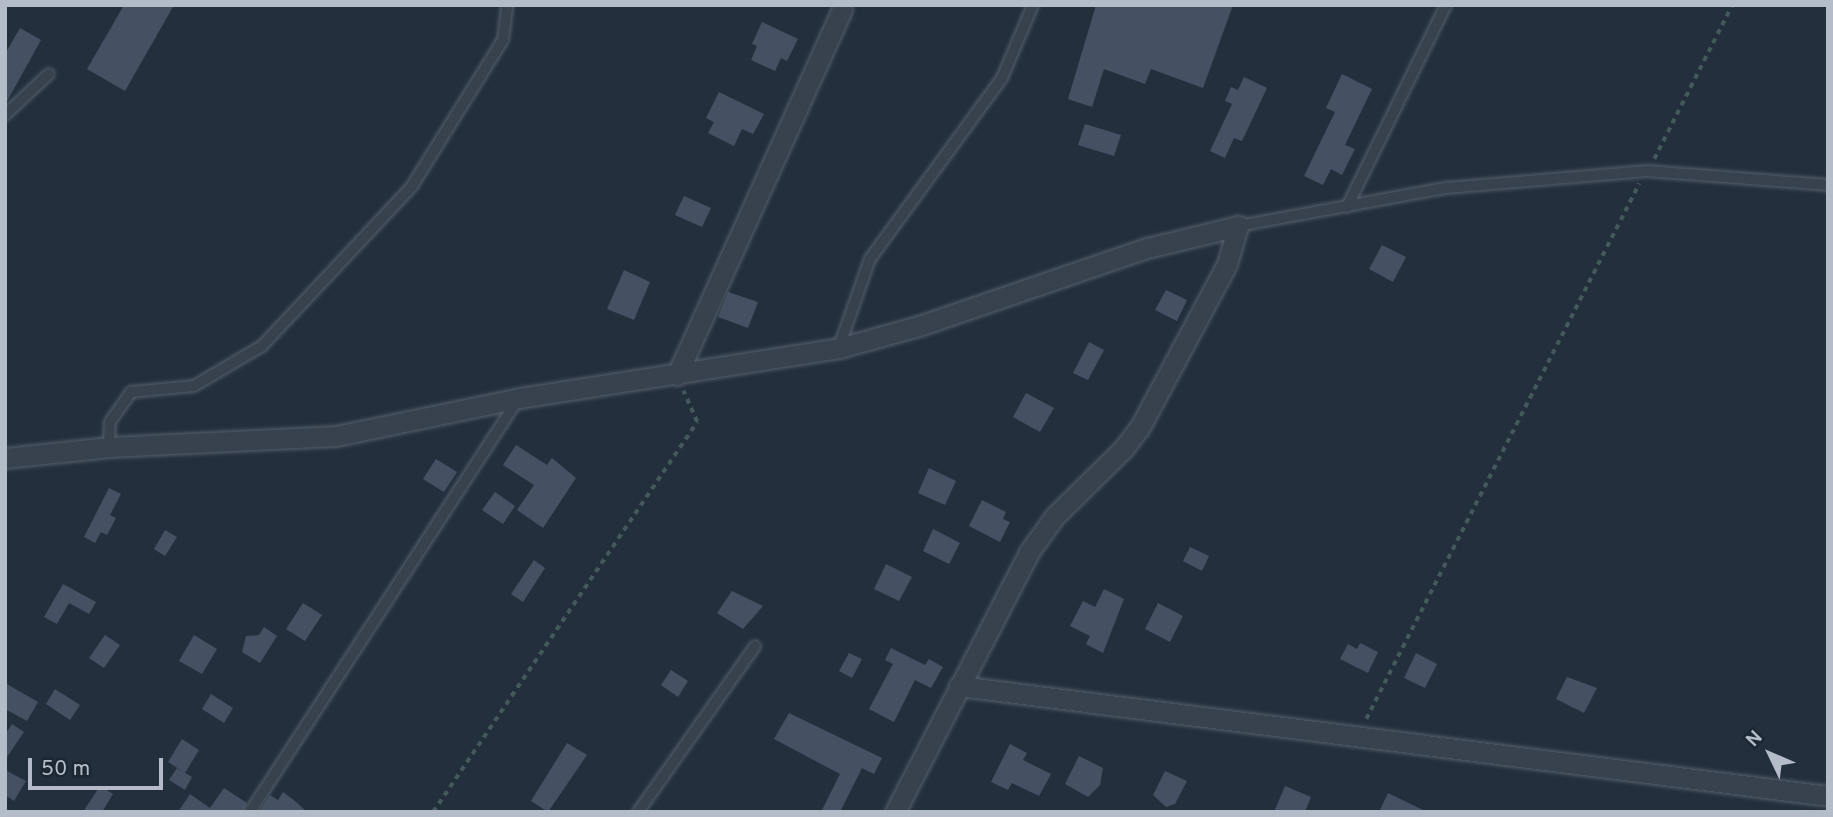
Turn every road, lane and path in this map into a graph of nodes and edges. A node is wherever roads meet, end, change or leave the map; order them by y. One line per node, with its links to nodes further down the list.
1 (507, 5): 15 (lane)
2 (1032, 5): 12 (lane)
3 (1446, 5): 10 (lane)
4 (1732, 5): 8 (path)
5 (842, 10): 13 (street)
6 (49, 74): 7 (lane)
7 (5, 115)
8 (1647, 171): 9 (lane); 10 (lane); 19 (path)
9 (1828, 185)
10 (1347, 206): 11 (lane)
11 (1238, 226): 12 (street); 18 (street)
12 (839, 348): 13 (street)
13 (677, 375): 14 (street); 22 (path)
14 (520, 398): 15 (street); 21 (lane)
15 (109, 447): 16 (street)
16 (5, 458)
17 (755, 646): 23 (lane)
18 (959, 686): 19 (street); 24 (street)
19 (1358, 734): 20 (street)
20 (1828, 796)
21 (250, 812)
22 (433, 812)
23 (638, 812)
24 (895, 812)

